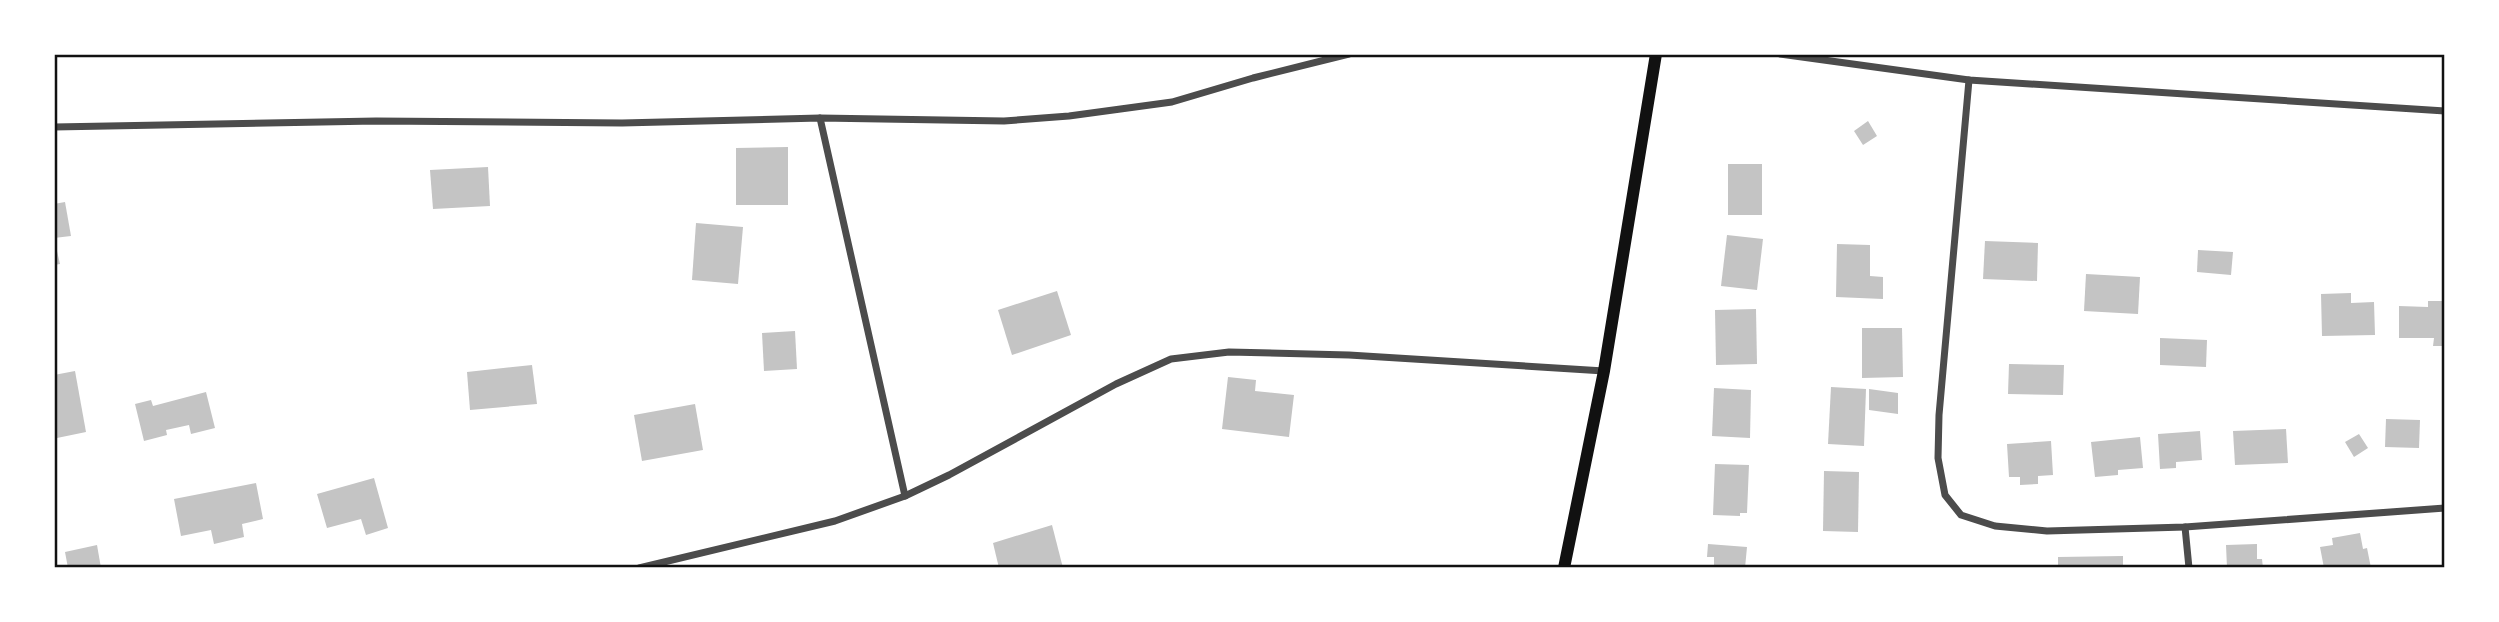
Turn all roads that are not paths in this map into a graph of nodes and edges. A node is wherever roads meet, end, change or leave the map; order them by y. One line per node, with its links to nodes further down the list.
1 (1349, 54): 6 (street)
2 (1656, 54): 8 (main road)
3 (1780, 54): 4 (street)
4 (1969, 80): 5 (street); 11 (street)
5 (2445, 111)
6 (820, 118): 7 (street); 9 (street)
7 (54, 127)
8 (1604, 371): 9 (street); 13 (main road)
9 (905, 496): 12 (street)
10 (2445, 508): 11 (street)
11 (2185, 527): 14 (street)
12 (639, 568)
13 (1564, 568)
14 (2189, 568)

